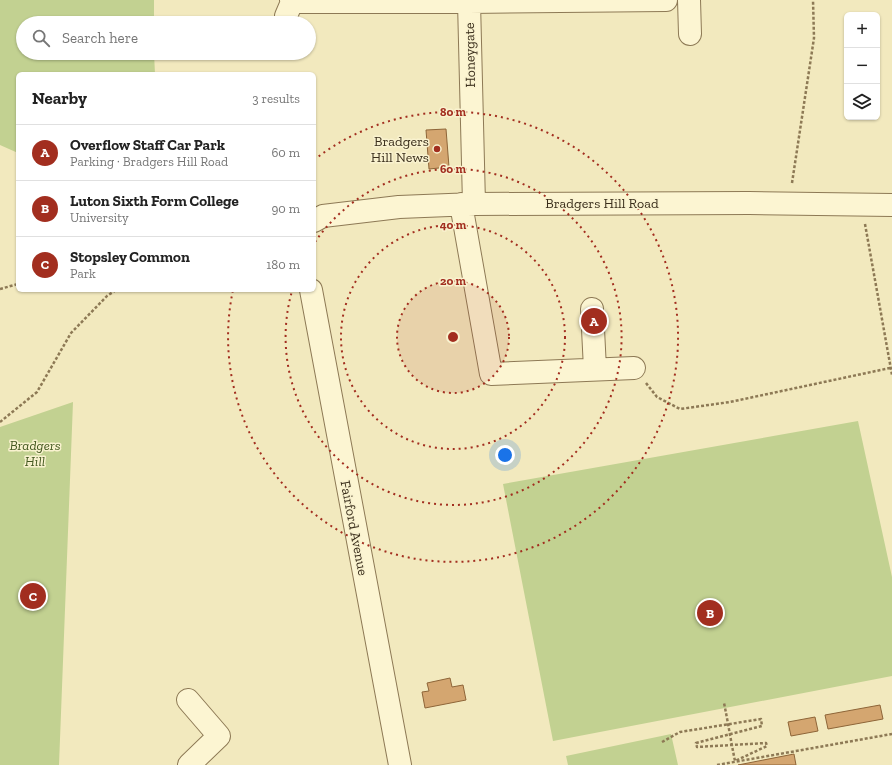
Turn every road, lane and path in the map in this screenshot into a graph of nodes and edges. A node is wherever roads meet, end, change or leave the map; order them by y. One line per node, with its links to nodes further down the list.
1 (666, 0): 5 (street, Honeygate)
2 (689, 0): 7 (street)
3 (813, 0): 8 (path)
4 (291, 1): 5 (street, Honeygate); 6 (street)
5 (469, 2): 9 (street, Honeygate)
6 (286, 16)
7 (690, 34)
8 (789, 203): 9 (street, Bradgers Hill Road); 10 (street, Bradgers Hill Road)
9 (468, 204): 12 (street, Bradgers Hill Road); 20 (street, Honeygate)
10 (862, 204): 11 (street, Bradgers Hill Road); 19 (path)
11 (892, 205)
12 (316, 220)
13 (16, 285): 14 (path)
14 (0, 289)
15 (113, 292): 22 (path)
16 (311, 292): 32 (street, Fairford Avenue)
17 (592, 309): 20 (street)
18 (634, 368): 19 (path); 20 (street)
19 (890, 368): 21 (path)
20 (595, 369)
21 (892, 375)
22 (0, 422)
23 (188, 700): 31 (street)
24 (724, 703): 25 (path)
25 (728, 725): 26 (path); 26 (path); 28 (path)
26 (730, 734): 29 (path); 29 (path)
27 (892, 734): 30 (path)
28 (662, 742)
29 (732, 745): 30 (path); 30 (path)
30 (735, 761): 33 (path)
31 (189, 765)
32 (400, 765)
33 (717, 765)

